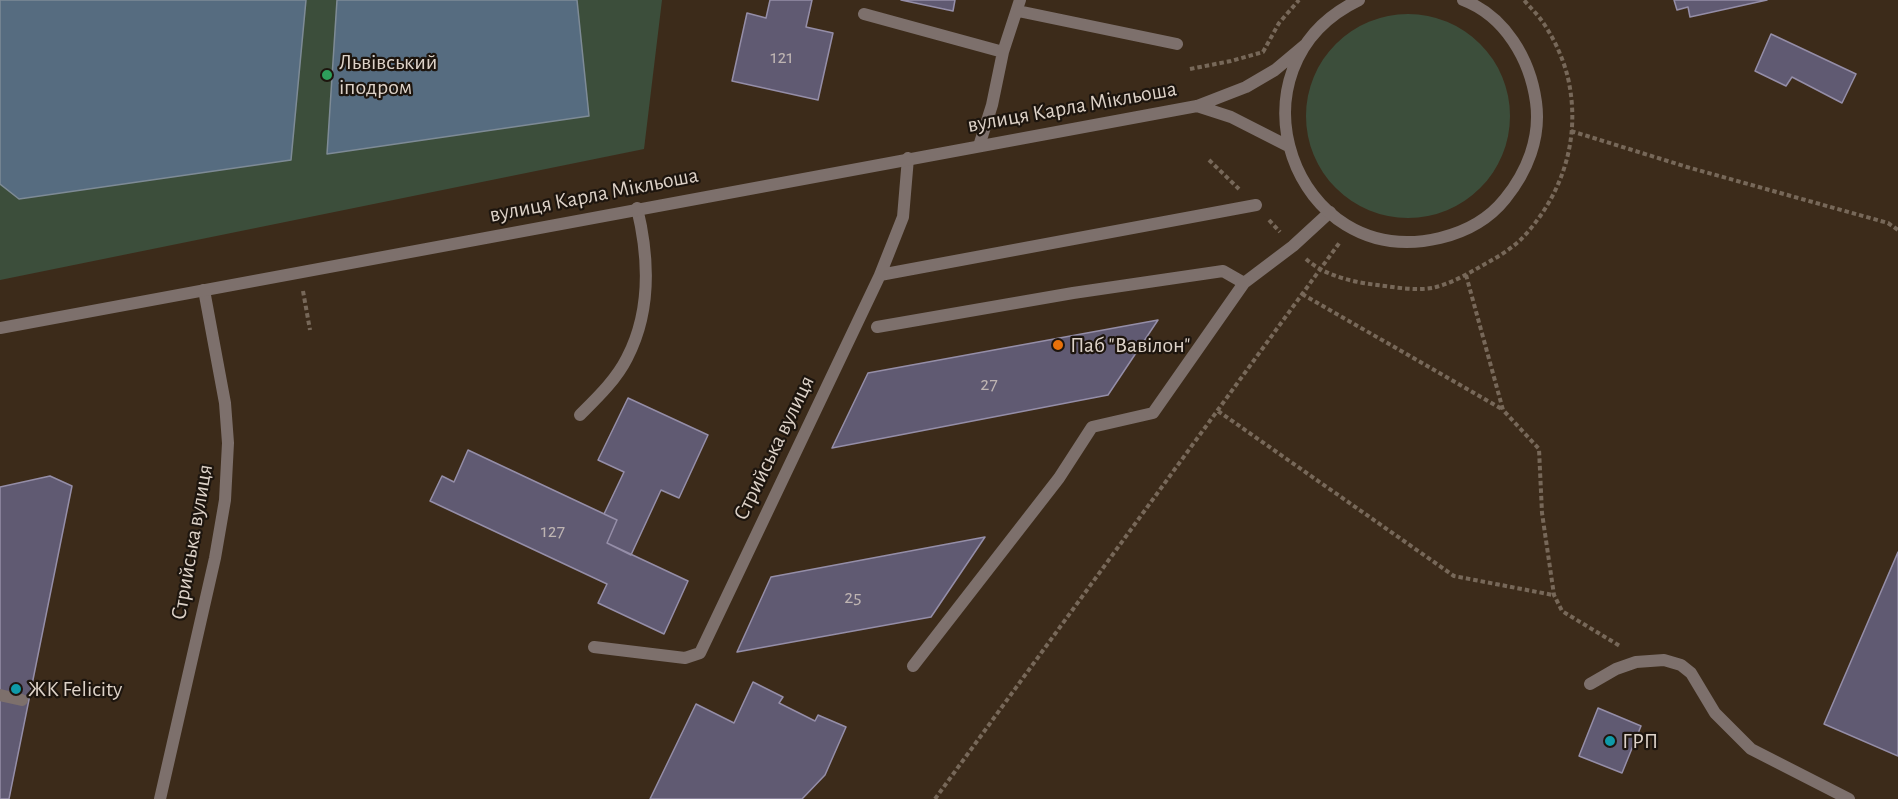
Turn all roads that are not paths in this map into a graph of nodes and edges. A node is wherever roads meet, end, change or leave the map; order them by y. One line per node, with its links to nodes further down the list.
1 (1359, 0): 7 (street, вулиця Карла Мікльоша)
2 (1463, 0): 3 (street, вулиця Карла Мікльоша)
3 (1480, 5): 15 (street, вулиця Карла Мікльоша)
4 (1019, 6): 6 (street); 8 (street)
5 (864, 14): 8 (street)
6 (1177, 44)
7 (1306, 44): 9 (street, вулиця Карла Мікльоша); 11 (street, вулиця Карла Мікльоша)
8 (1003, 52): 10 (street)
9 (1197, 106): 10 (street, вулиця Карла Мікльоша); 11 (street, вулиця Карла Мікльоша)
10 (980, 146): 12 (street, вулиця Карла Мікльоша)
11 (1288, 146): 15 (street, вулиця Карла Мікльоша)
12 (908, 158): 14 (street, вулиця Карла Мікльоша); 16 (street, Стрийська вулиця)
13 (1256, 205): 16 (street)
14 (637, 208): 18 (street, вулиця Карла Мікльоша); 21 (street)
15 (1330, 212): 17 (street)
16 (880, 274): 22 (street, Стрийська вулиця)
17 (1244, 283): 19 (street); 23 (street)
18 (204, 290): 20 (street, вулиця Карла Мікльоша); 27 (street, Стрийська вулиця)
19 (877, 327)
20 (0, 328)
21 (580, 415)
22 (594, 647)
23 (914, 666)
24 (1590, 684): 28 (street)
25 (0, 695): 26 (street)
26 (22, 700)
27 (160, 799)
28 (1849, 799)

